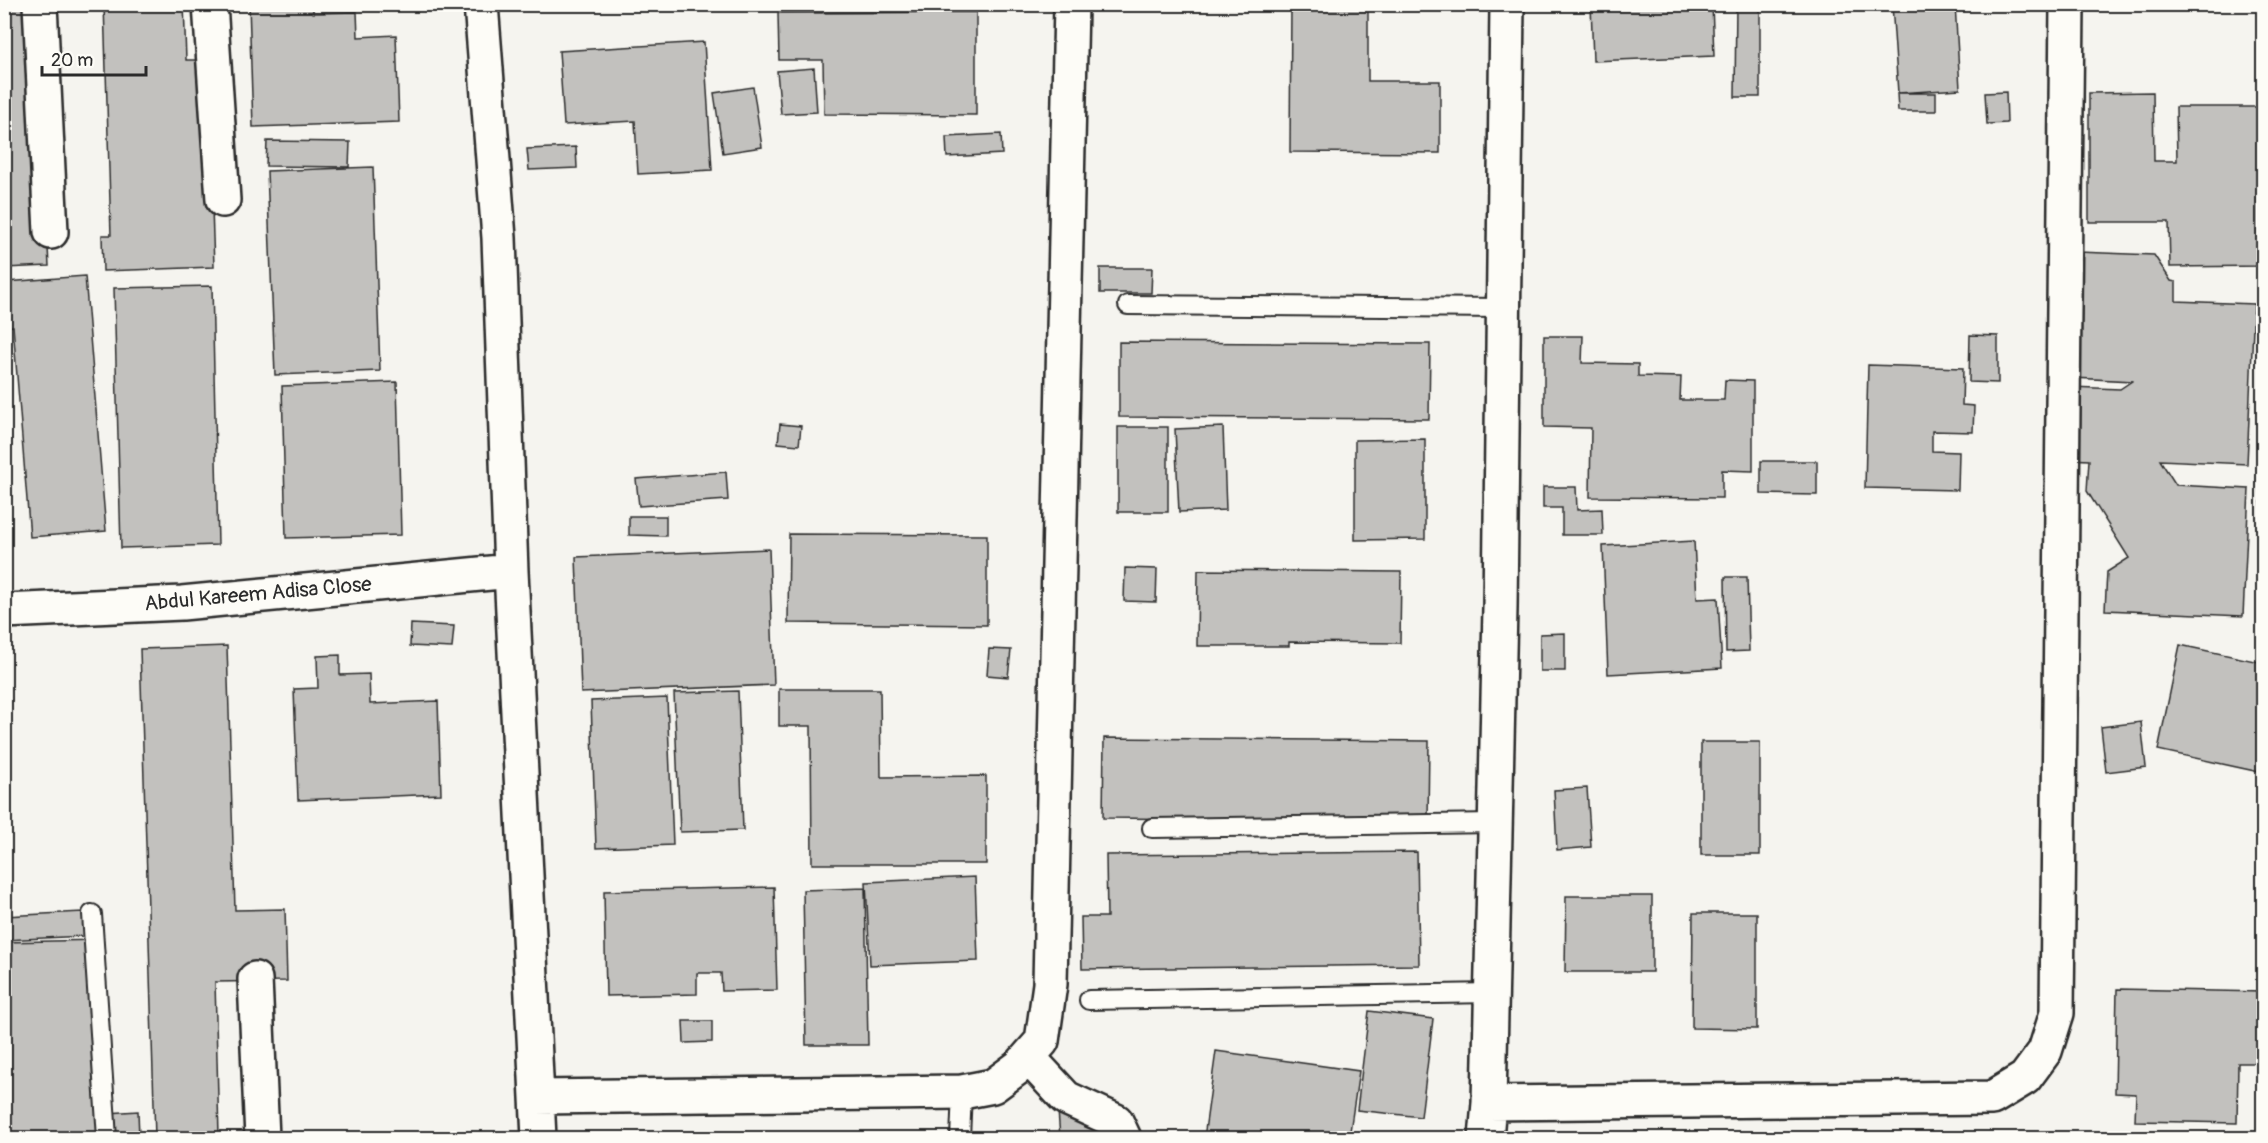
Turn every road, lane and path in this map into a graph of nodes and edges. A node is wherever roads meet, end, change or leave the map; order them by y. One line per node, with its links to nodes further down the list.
1 (40, 4): 8 (street)
2 (210, 4): 7 (street)
3 (480, 4): 11 (street)
4 (1071, 4): 19 (street)
5 (1507, 4): 10 (street)
6 (2067, 4): 22 (street)
7 (223, 200)
8 (51, 232)
9 (1128, 305): 10 (lane)
10 (1504, 308): 13 (street)
11 (511, 572): 12 (street, Abdul Kareem Adisa Close); 21 (street)
12 (4, 611)
13 (1496, 823): 14 (lane); 17 (street)
14 (1152, 828)
15 (92, 915): 23 (lane)
16 (255, 979): 24 (street)
17 (1492, 993): 18 (lane); 22 (street)
18 (1089, 1000)
19 (1028, 1057): 20 (street); 27 (street)
20 (962, 1092): 21 (street); 26 (lane)
21 (537, 1097): 25 (street)
22 (1490, 1103): 28 (street)
23 (107, 1138)
24 (261, 1138)
25 (539, 1138)
26 (960, 1138)
27 (1124, 1138)
28 (1486, 1138)

